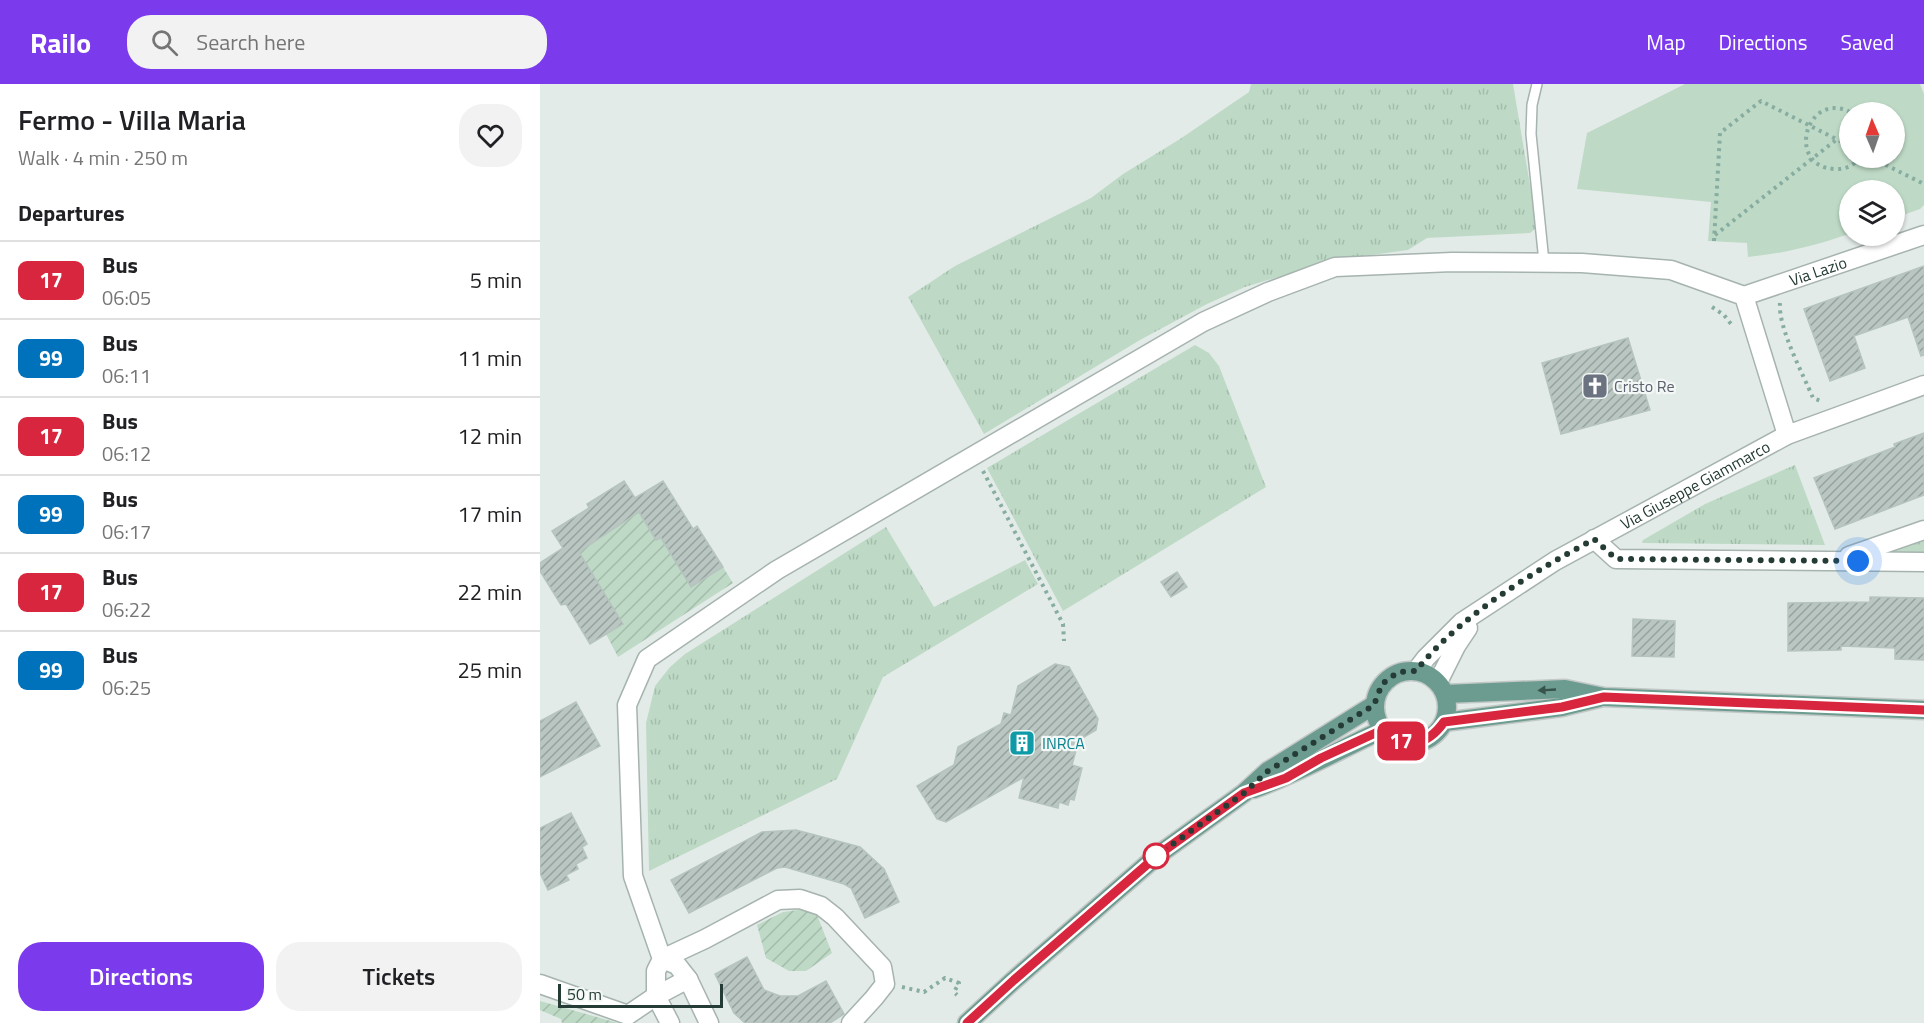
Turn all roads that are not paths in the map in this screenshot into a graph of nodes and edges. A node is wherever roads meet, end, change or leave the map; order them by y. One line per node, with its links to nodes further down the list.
1 (1537, 84): 3 (lane)
2 (1924, 235): 4 (street, Via Lazio)
3 (1544, 262): 4 (street); 20 (street)
4 (1744, 296): 6 (street)
5 (1924, 386): 6 (street, Via Giuseppe Giammarco)
6 (1787, 435): 8 (street, Via Giuseppe Giammarco)
7 (1924, 530): 9 (street)
8 (1594, 539): 9 (street); 11 (street, Via Giuseppe Giammarco)
9 (1836, 561): 10 (street)
10 (1924, 562)
11 (1480, 612): 12 (street, Via Giuseppe Giammarco); 13 (street)
12 (1416, 671): 13 (main road); 15 (main road)
13 (1441, 688): 14 (main road, one-way to 13); 17 (main road)
14 (1604, 697): 16 (main road); 17 (main road)
15 (1374, 705): 18 (main road); 19 (main road)
16 (1924, 710)
17 (1444, 722): 18 (main road)
18 (1382, 730): 19 (main road)
19 (1244, 793): 27 (main road)
20 (662, 959): 21 (street); 23 (street); 26 (street)
21 (688, 979): 23 (street); 25 (street)
22 (540, 984): 23 (street)
23 (656, 996): 24 (street)
24 (670, 1023)
25 (709, 1023)
26 (851, 1023)
27 (967, 1023)

